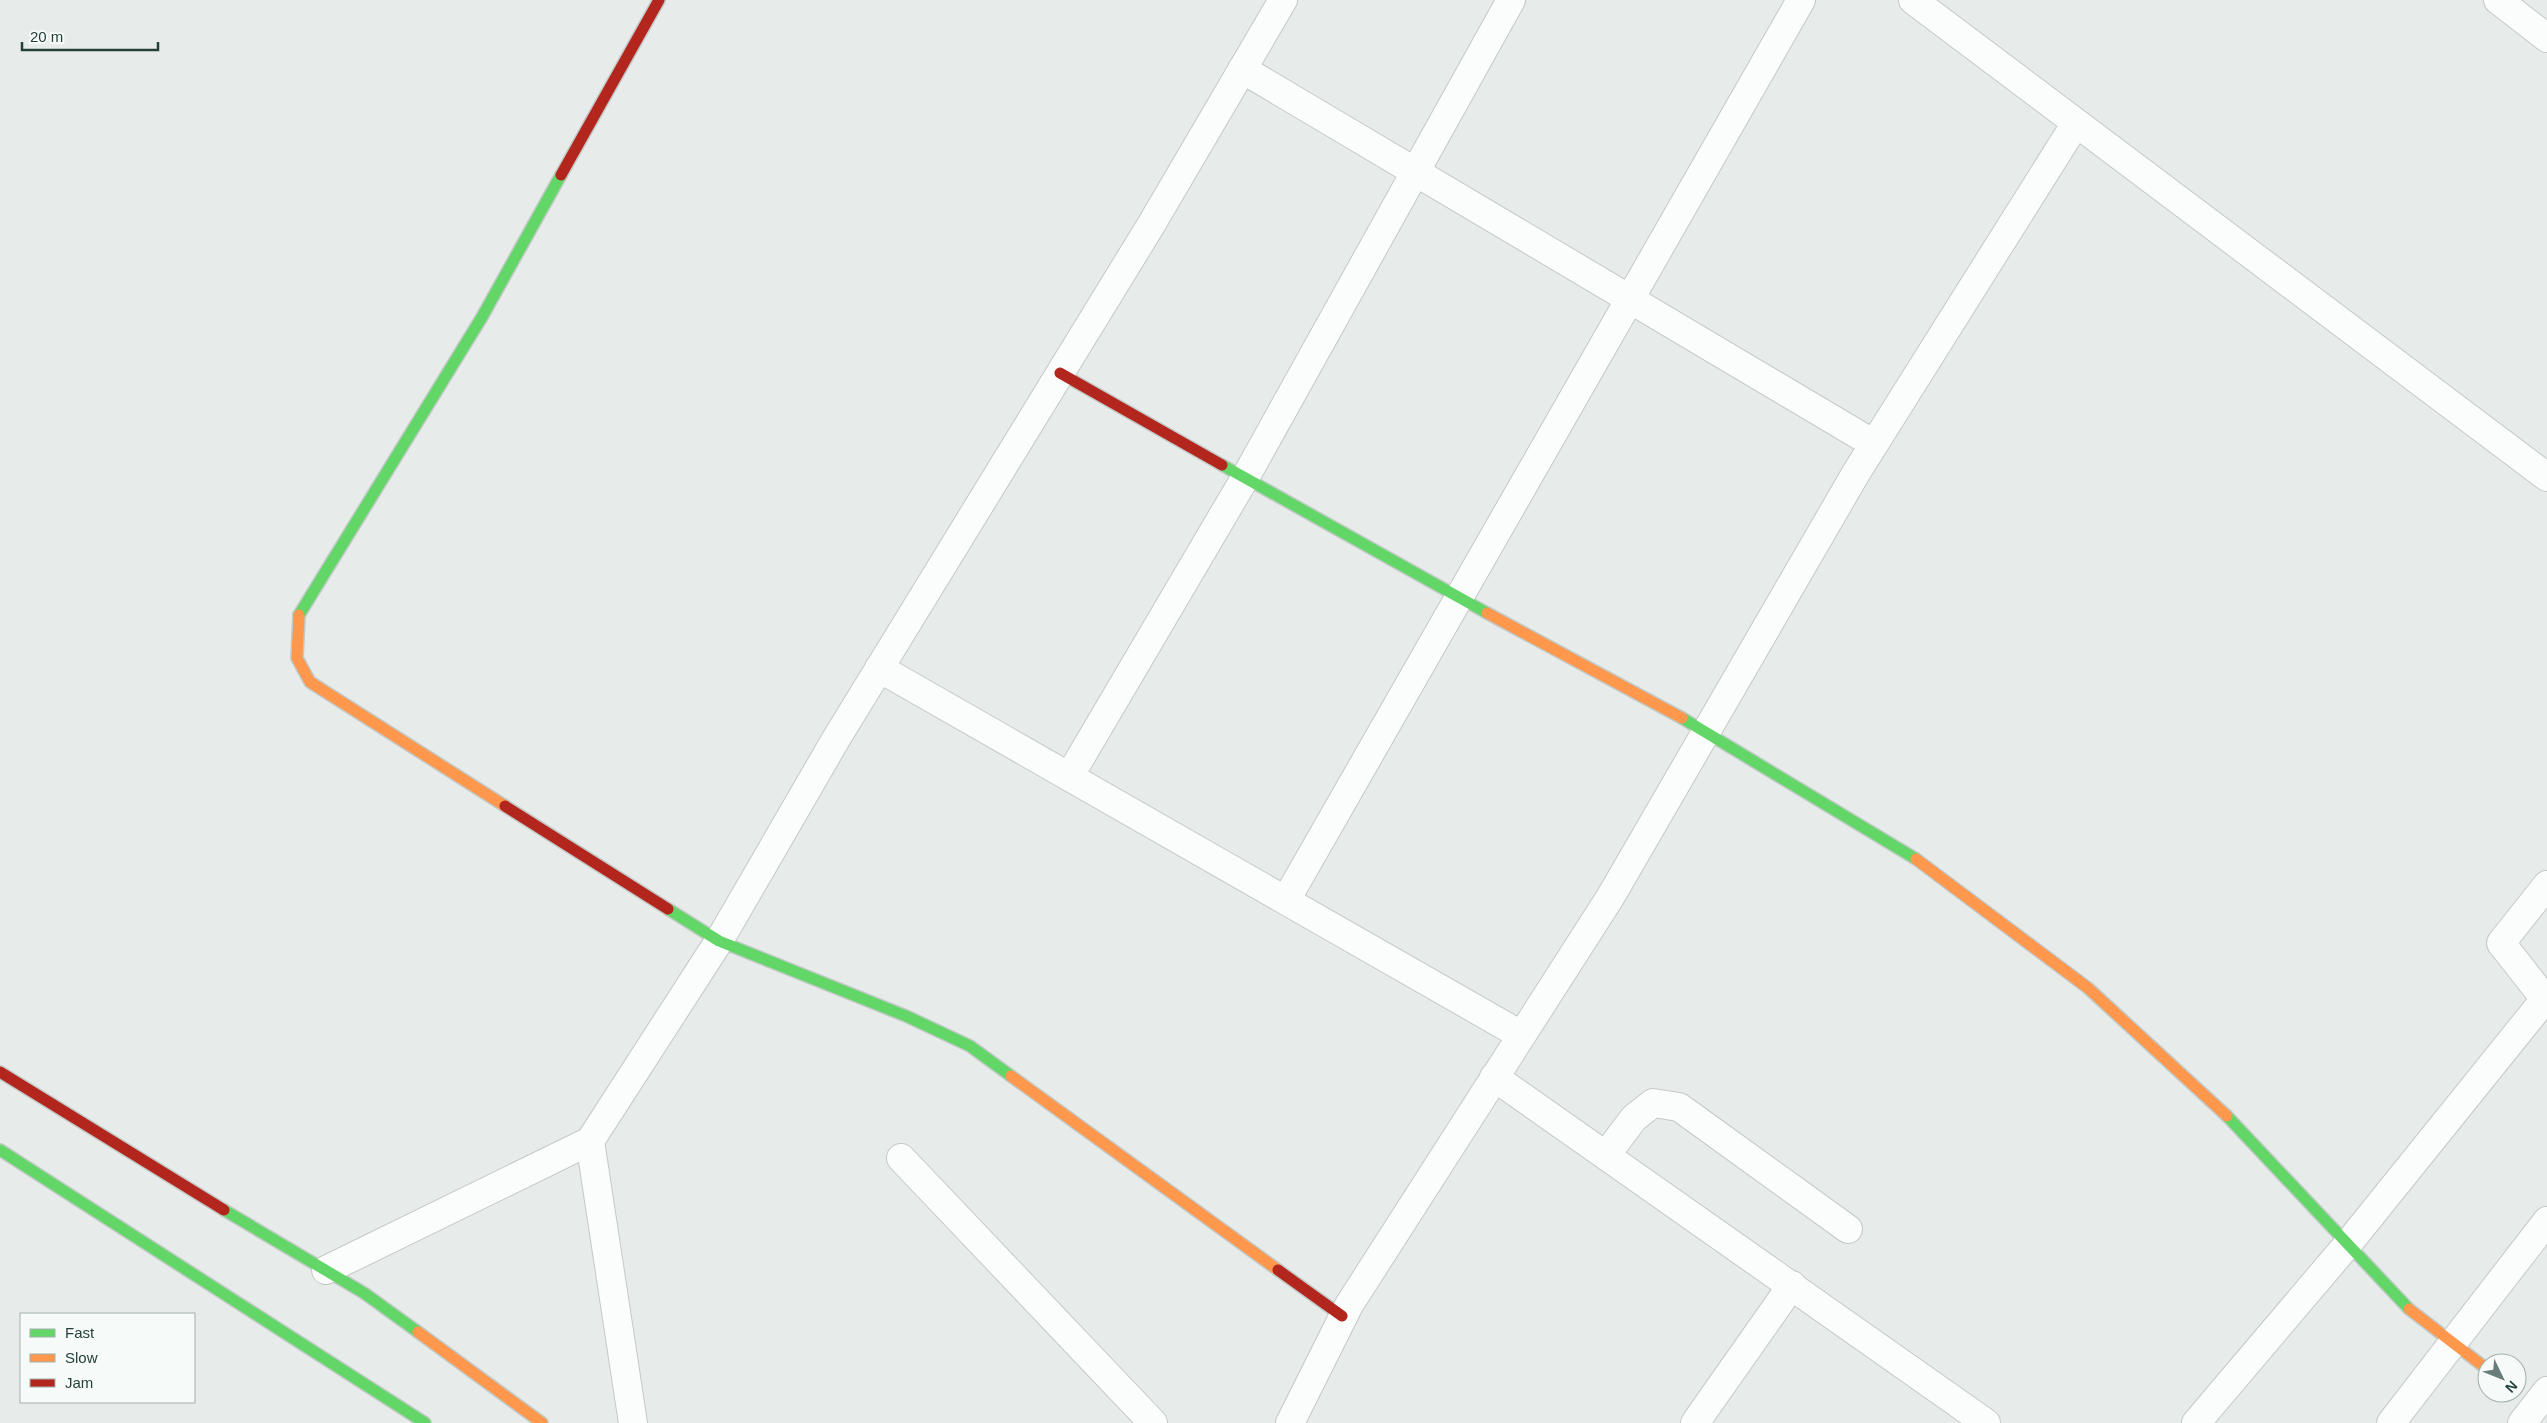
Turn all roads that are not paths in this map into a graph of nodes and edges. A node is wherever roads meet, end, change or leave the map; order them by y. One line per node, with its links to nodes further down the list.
1 (659, 0): 22 (street)
2 (1282, 0): 8 (street)
3 (1511, 0): 10 (street)
4 (1801, 0): 11 (street)
5 (1913, 0): 9 (street)
6 (2498, 0): 7 (street)
7 (2547, 38)
8 (1242, 69): 10 (street); 12 (street)
9 (2076, 123): 13 (street); 14 (street)
10 (1416, 172): 11 (street); 15 (street)
11 (1628, 298): 13 (street); 16 (street)
12 (1060, 373): 15 (street); 17 (street)
13 (1874, 444): 18 (street)
14 (2547, 477)
15 (1245, 478): 16 (street); 19 (street)
16 (1462, 598): 18 (street); 21 (street)
17 (879, 668): 19 (street); 22 (street)
18 (1706, 731): 23 (street); 32 (street)
19 (1069, 777): 21 (street)
20 (2547, 885): 32 (street)
21 (1286, 900): 23 (street)
22 (719, 941): 26 (street); 35 (street)
23 (1522, 1035): 25 (street)
24 (0, 1072): 33 (street)
25 (1494, 1077): 28 (street); 35 (street)
26 (590, 1141): 33 (street); 40 (street)
27 (0, 1150): 38 (street)
28 (1606, 1155): 31 (street); 34 (street)
29 (901, 1158): 41 (street)
30 (2547, 1220): 36 (street)
31 (1848, 1229)
32 (2347, 1245): 36 (street); 45 (street)
33 (326, 1270): 39 (street)
34 (1792, 1285): 43 (street); 44 (street)
35 (1342, 1316): 42 (street)
36 (2453, 1343): 37 (street); 46 (street)
37 (2477, 1361)
38 (425, 1423)
39 (542, 1423)
40 (633, 1423)
41 (1153, 1423)
42 (1290, 1423)
43 (1695, 1423)
44 (1986, 1423)
45 (2196, 1423)
46 (2391, 1423)

